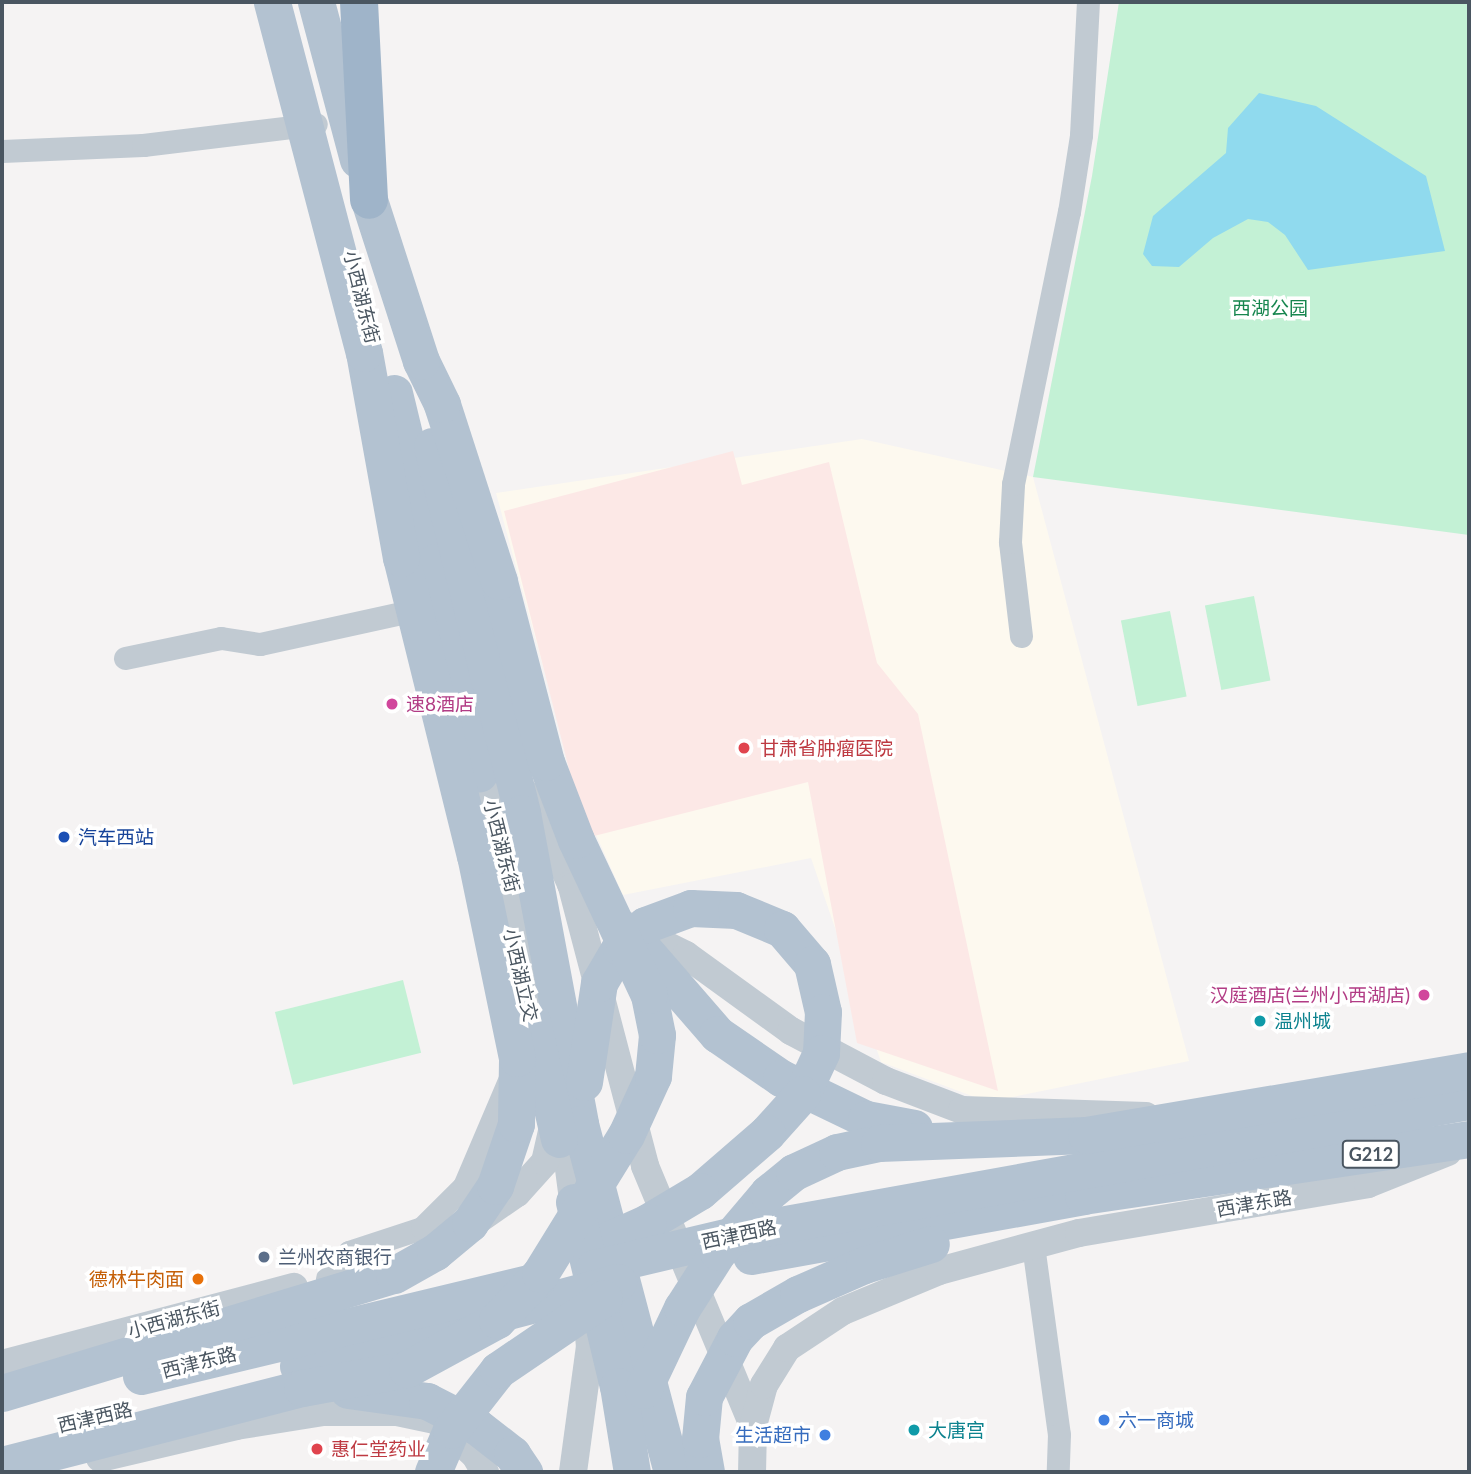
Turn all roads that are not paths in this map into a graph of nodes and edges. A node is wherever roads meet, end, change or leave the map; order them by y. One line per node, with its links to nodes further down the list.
1 (272, 2): 7 (main road)
2 (291, 2): 7 (street, 小西湖东街); 9 (main road)
3 (316, 2): 9 (main road)
4 (344, 2): 14 (street, 小西湖东街)
5 (359, 2): 9 (highway)
6 (1088, 2): 12 (street)
7 (312, 121): 8 (street); 9 (main road); 10 (main road); 11 (street, 小西湖东街)
8 (2, 151)
9 (361, 212): 10 (main road); 16 (main road); 22 (main road); 32 (main road, 小西湖立交)
10 (364, 353): 34 (main road)
11 (438, 606): 13 (street); 15 (street, 小西湖东街)
12 (1021, 636)
13 (125, 658)
14 (571, 884): 15 (street); 17 (street, 小西湖东街); 18 (street)
15 (515, 901): 19 (street, 小西湖东街)
16 (614, 915): 24 (main road); 33 (main road)
17 (658, 941): 18 (street); 23 (street, 小西湖东街)
18 (591, 950): 19 (street); 36 (street)
19 (540, 1004): 22 (street, 小西湖东街); 30 (street)
20 (1469, 1070): 23 (main road)
21 (1469, 1101): 27 (main road)
22 (570, 1110): 30 (street, 小西湖东街); 31 (main road); 42 (street); 46 (main road)
23 (1167, 1118): 24 (main road)
24 (973, 1140): 43 (main road)
25 (1469, 1141): 26 (main road, 西津东路 / G212); 28 (street, 西津东路)
26 (1273, 1168): 27 (main road, 西津东路); 28 (main road)
27 (1084, 1182): 29 (main road, 西津西路); 31 (main road, 西津西路)
28 (1019, 1234): 36 (street, 西津东路); 47 (main road); 49 (street)
29 (640, 1276): 34 (main road, 西津西路); 39 (main road)
30 (327, 1278): 34 (street, 小西湖东街)
31 (396, 1313): 34 (main road, 西津东路)
32 (618, 1386): 44 (main road); 45 (main road)
33 (302, 1388): 35 (street); 37 (main road); 41 (main road)
34 (6, 1400)
35 (236, 1426): 38 (street); 40 (street)
36 (753, 1426): 48 (street)
37 (2, 1465)
38 (40, 1472)
39 (433, 1472)
40 (485, 1472)
41 (524, 1472)
42 (573, 1472)
43 (609, 1472)
44 (632, 1472)
45 (646, 1472)
46 (672, 1472)
47 (706, 1472)
48 (752, 1472)
49 (1058, 1472)

